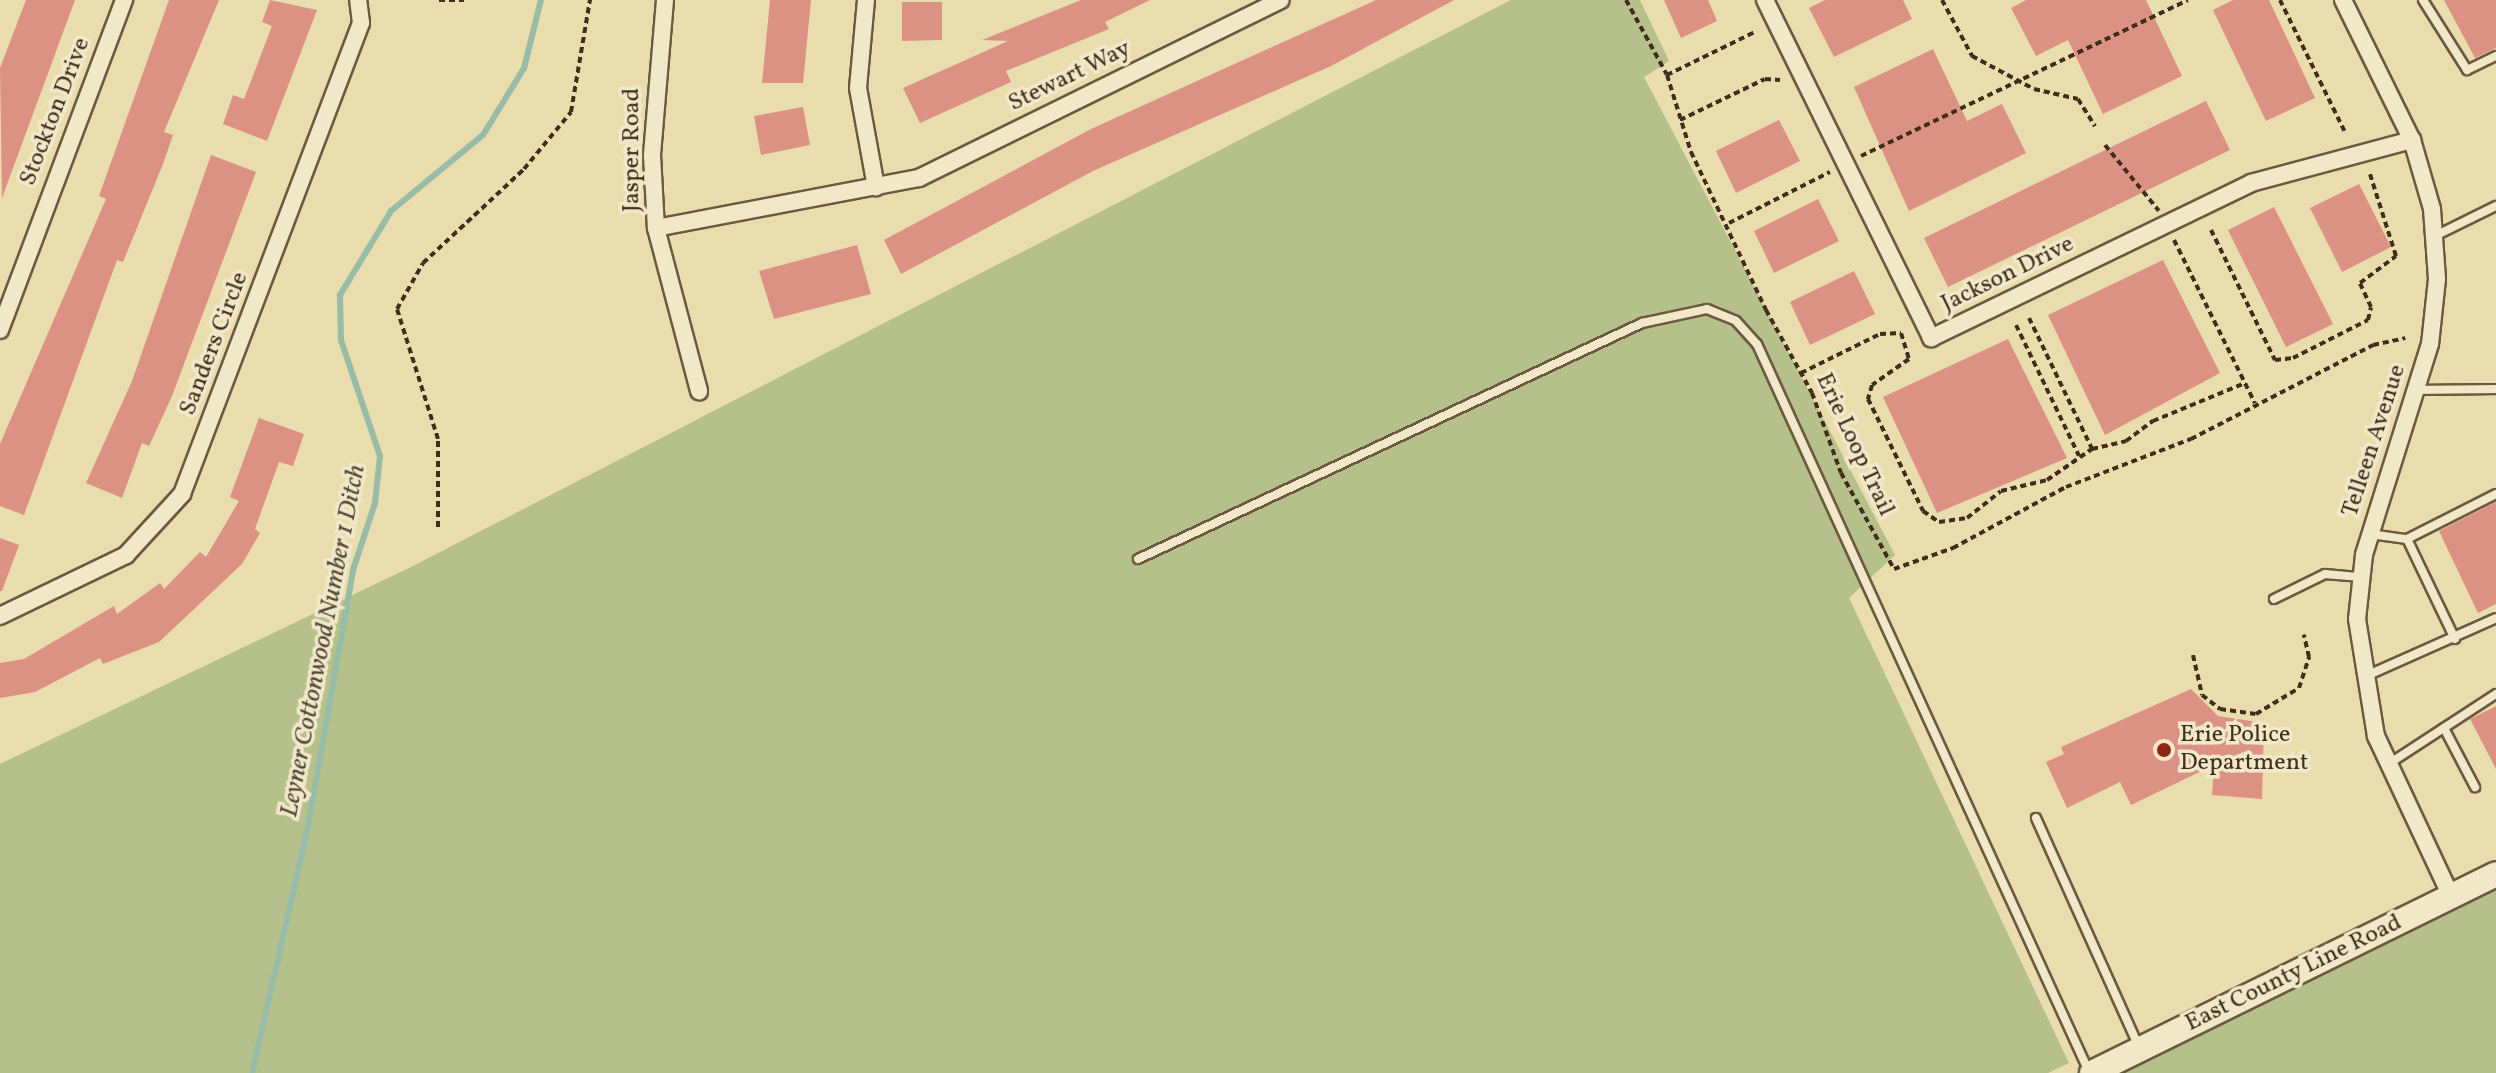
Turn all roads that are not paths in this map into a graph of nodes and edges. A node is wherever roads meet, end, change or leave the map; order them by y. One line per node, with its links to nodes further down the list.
1 (124, 0): 15 (street, Stockton Drive)
2 (358, 0): 25 (street, Sanders Circle)
3 (665, 0): 13 (street, Jasper Road)
4 (866, 0): 11 (street)
5 (1281, 0): 11 (street, Stewart Way)
6 (1765, 0): 10 (street, Jackson Drive)
7 (2343, 0): 10 (street, Telleen Avenue)
8 (2423, 0): 9 (lane)
9 (2496, 56)
10 (2412, 140): 14 (street, Telleen Avenue)
11 (876, 187): 13 (street, Stewart Way)
12 (2496, 206): 14 (lane)
13 (656, 228): 18 (street, Jasper Road)
14 (2435, 236): 17 (street, Telleen Avenue)
15 (0, 330)
16 (2496, 389): 17 (lane)
17 (2416, 390): 20 (street, Telleen Avenue)
18 (699, 391)
19 (2496, 494): 21 (lane)
20 (2370, 534): 21 (lane); 23 (street, Telleen Avenue)
21 (2407, 539): 27 (lane)
22 (1138, 559): 37 (lane)
23 (2361, 577): 24 (lane); 28 (street, Telleen Avenue)
24 (2274, 599)
25 (0, 616)
26 (2496, 618): 27 (lane)
27 (2455, 639): 28 (lane)
28 (2361, 677): 31 (street, Telleen Avenue)
29 (2496, 694): 30 (lane)
30 (2444, 728): 31 (lane); 32 (lane)
31 (2387, 766): 35 (street, Telleen Avenue)
32 (2475, 787)
33 (2036, 818): 36 (lane)
34 (2496, 874): 35 (main road, East County Line Road)
35 (2451, 896): 36 (main road, East County Line Road)
36 (2141, 1049): 37 (main road, East County Line Road)
37 (2090, 1073)

